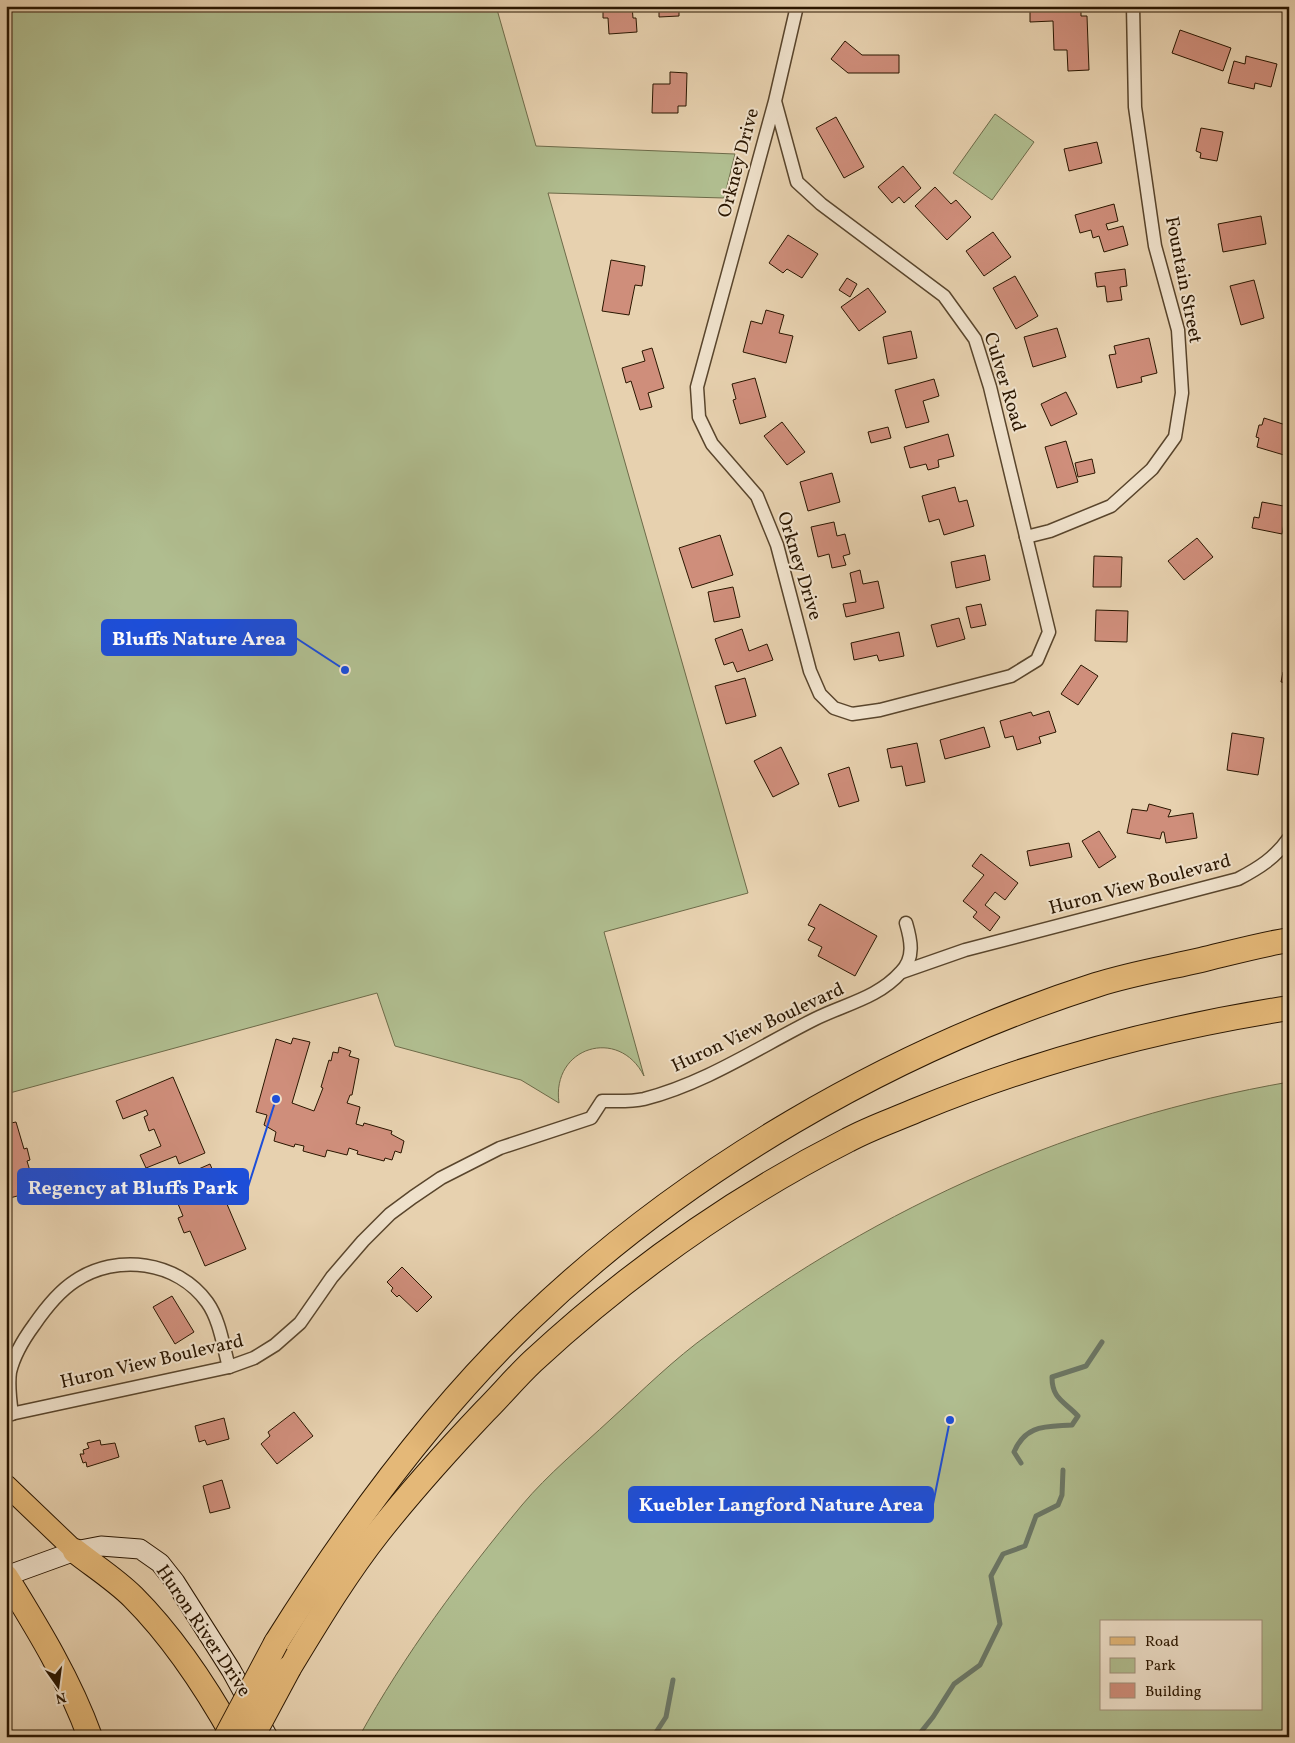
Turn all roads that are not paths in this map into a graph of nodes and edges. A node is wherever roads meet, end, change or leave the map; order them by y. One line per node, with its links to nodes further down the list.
1 (797, 6): 3 (street, Orkney Drive)
2 (1133, 6): 4 (street, Fountain Street)
3 (775, 101): 4 (street, Culver Road); 5 (street, Orkney Drive)
4 (1026, 536): 5 (street, Culver Road)
5 (1012, 676)
6 (1289, 838): 9 (street, Huron View Boulevard)
7 (906, 923): 9 (street, Huron View Boulevard)
8 (1289, 940): 17 (highway, bridge)
9 (902, 972): 11 (street, Huron View Boulevard)
10 (1289, 1008): 19 (highway, bridge)
11 (229, 1366): 12 (street, Huron View Boulevard); 12 (street)
12 (9, 1414)
13 (6, 1485): 14 (main road)
14 (76, 1551): 15 (street, Huron River Drive); 18 (highway); 20 (street, Huron River Drive)
15 (6, 1577): 16 (highway)
16 (90, 1737)
17 (226, 1737)
18 (234, 1737)
19 (252, 1737)
20 (268, 1737)

